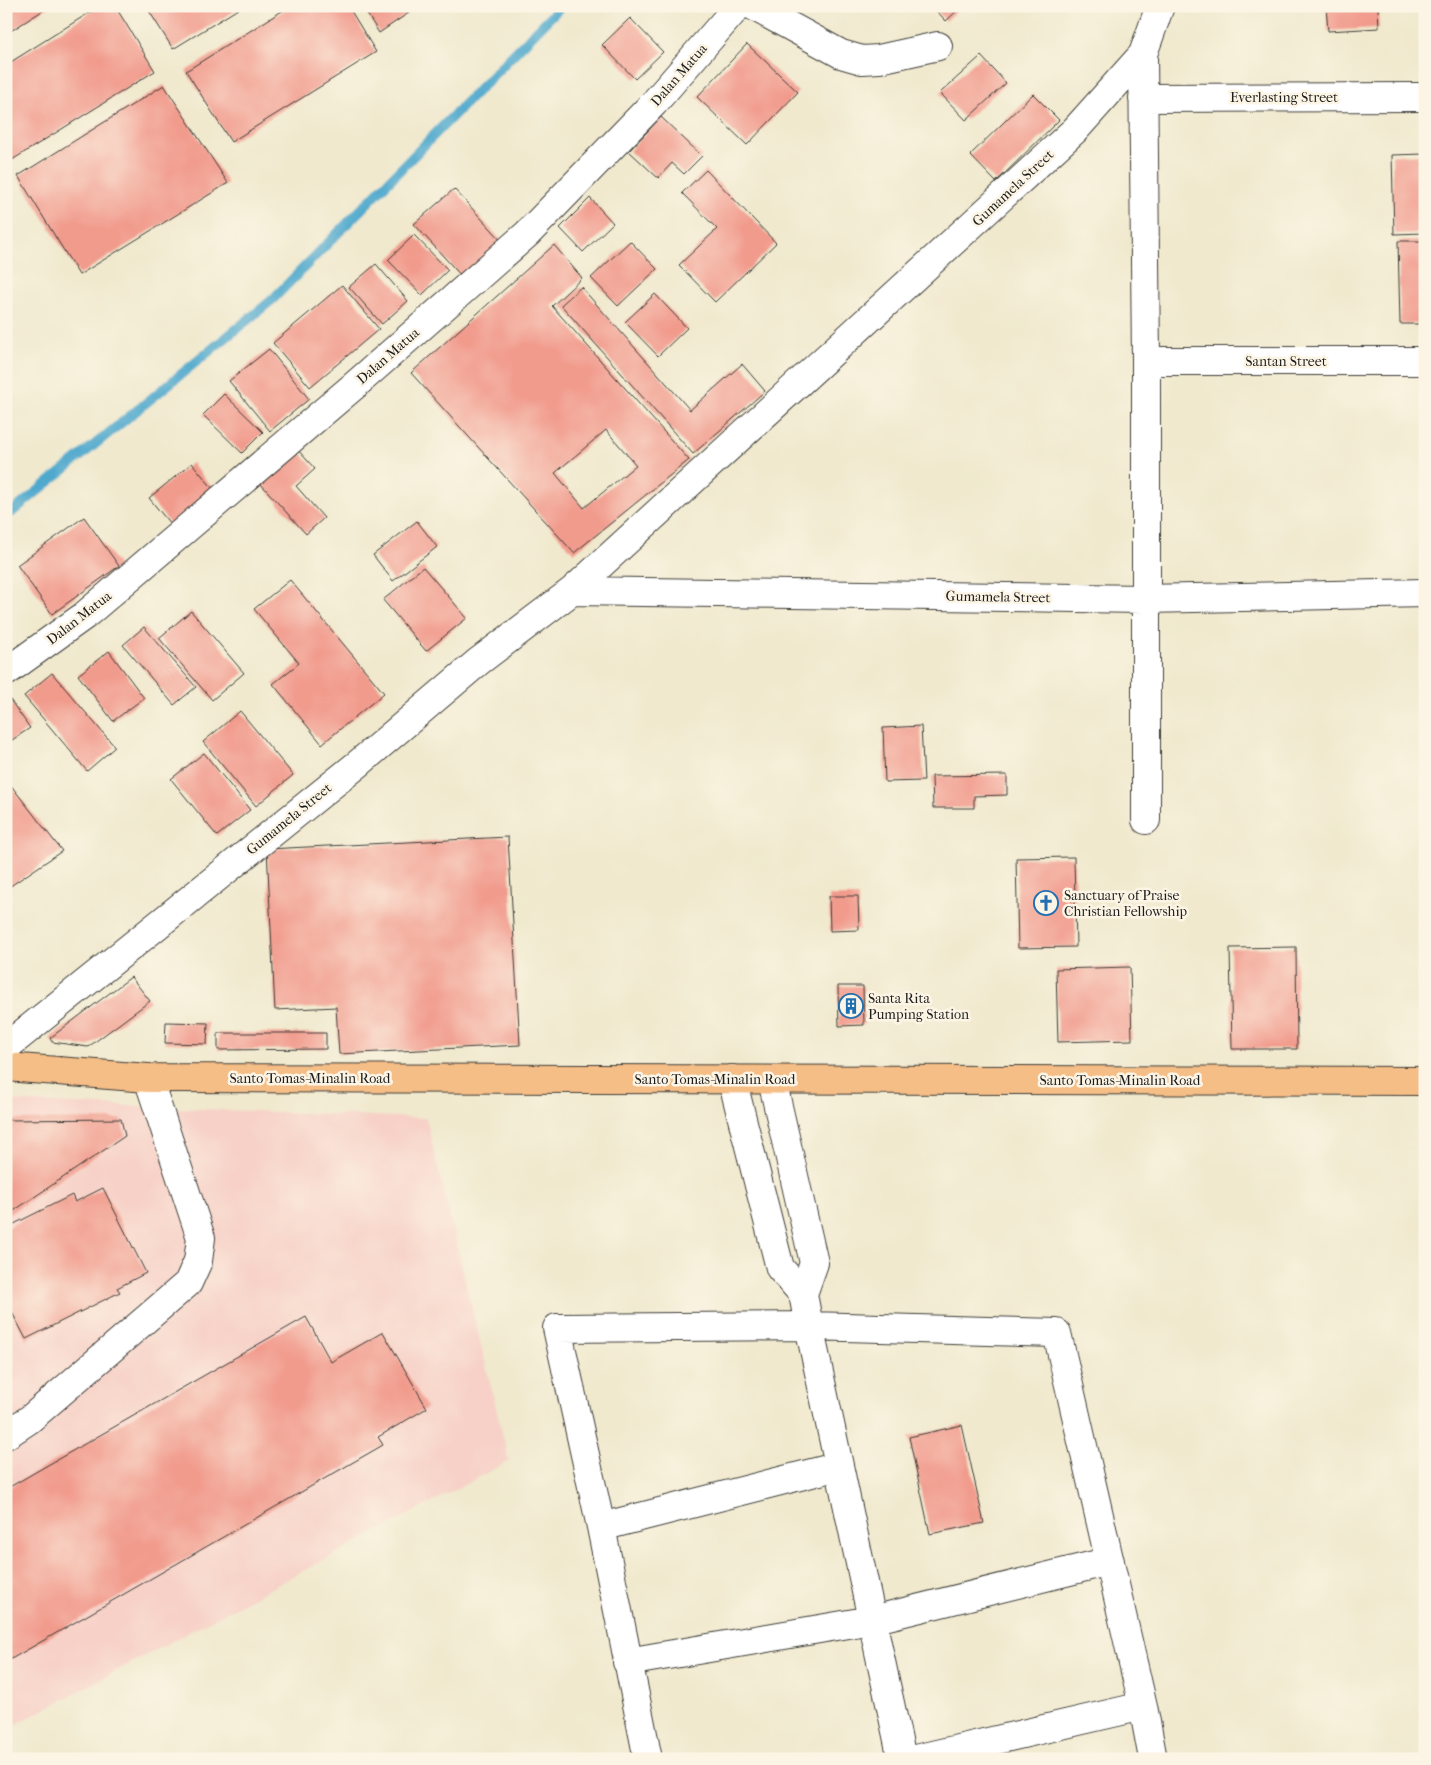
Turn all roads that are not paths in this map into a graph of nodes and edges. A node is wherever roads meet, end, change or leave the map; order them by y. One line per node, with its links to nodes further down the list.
1 (738, 6): 13 (street, Dalan Matua)
2 (753, 6): 4 (street)
3 (1160, 6): 5 (street, Gumamela Street)
4 (938, 46)
5 (1143, 54): 7 (street); 10 (street, Gumamela Street)
6 (1425, 97): 7 (street, Everlasting Street)
7 (1143, 98): 8 (street)
8 (1146, 361): 9 (street, Santan Street); 12 (street)
9 (1425, 361)
10 (572, 591): 12 (street, Gumamela Street); 15 (street, Gumamela Street)
11 (1425, 594): 12 (street, Gumamela Street)
12 (1145, 599): 14 (street)
13 (6, 672)
14 (1146, 820)
15 (6, 1047)
16 (6, 1067): 17 (main road, Santo Tomas-Minalin Road)
17 (148, 1078): 18 (main road, Santo Tomas-Minalin Road); 23 (street)
18 (732, 1079): 19 (main road, Santo Tomas-Minalin Road); 21 (street)
19 (772, 1080): 20 (main road, Santo Tomas-Minalin Road); 21 (street)
20 (1425, 1081)
21 (804, 1294): 22 (street)
22 (809, 1326): 24 (street); 25 (street); 26 (street)
23 (6, 1434)
24 (839, 1466): 25 (street); 27 (street)
25 (601, 1527): 28 (street)
26 (1110, 1561): 27 (street); 29 (street)
27 (872, 1620): 28 (street); 31 (street)
28 (627, 1662): 30 (street)
29 (1143, 1706): 32 (street); 33 (street)
30 (648, 1759)
31 (902, 1759)
32 (914, 1759)
33 (1153, 1759)

